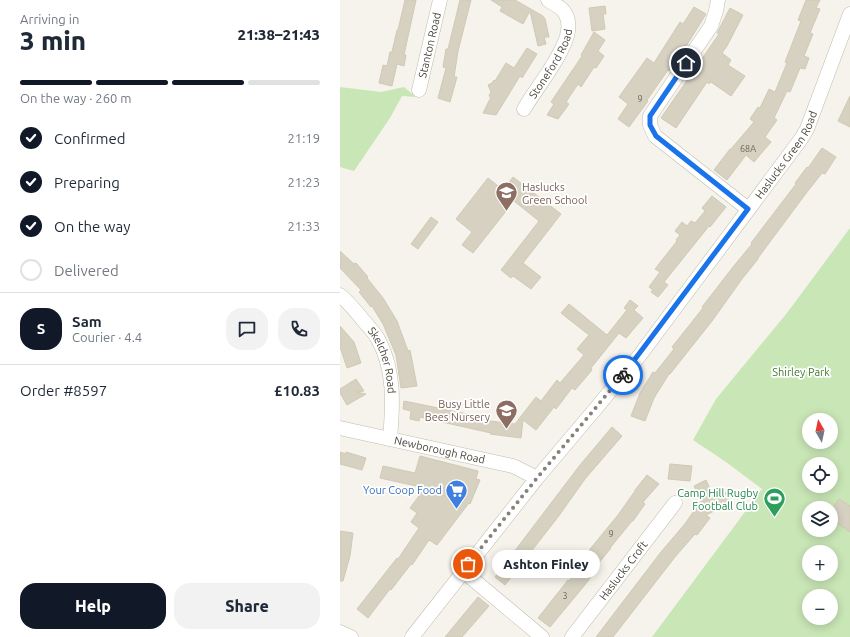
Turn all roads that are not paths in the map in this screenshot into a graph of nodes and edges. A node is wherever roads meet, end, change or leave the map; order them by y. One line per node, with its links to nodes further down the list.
1 (440, 0): 5 (street, Stanton Road)
2 (548, 0): 6 (street, Stoneford Road)
3 (718, 0): 7 (street)
4 (850, 14): 7 (street, Haslucks Green Road)
5 (419, 90)
6 (524, 109)
7 (748, 209): 11 (street, Haslucks Green Road)
8 (340, 295): 10 (street, Skelcher Road)
9 (340, 428): 10 (street, Newborough Road)
10 (390, 439): 11 (street, Newborough Road)
11 (537, 478): 13 (street, Haslucks Green Road)
12 (675, 503): 18 (street, Haslucks Croft)
13 (463, 571): 16 (street, Haslucks Green Road); 17 (street)
14 (340, 632): 15 (street)
15 (351, 637)
16 (412, 637)
17 (542, 637)
18 (572, 637)

